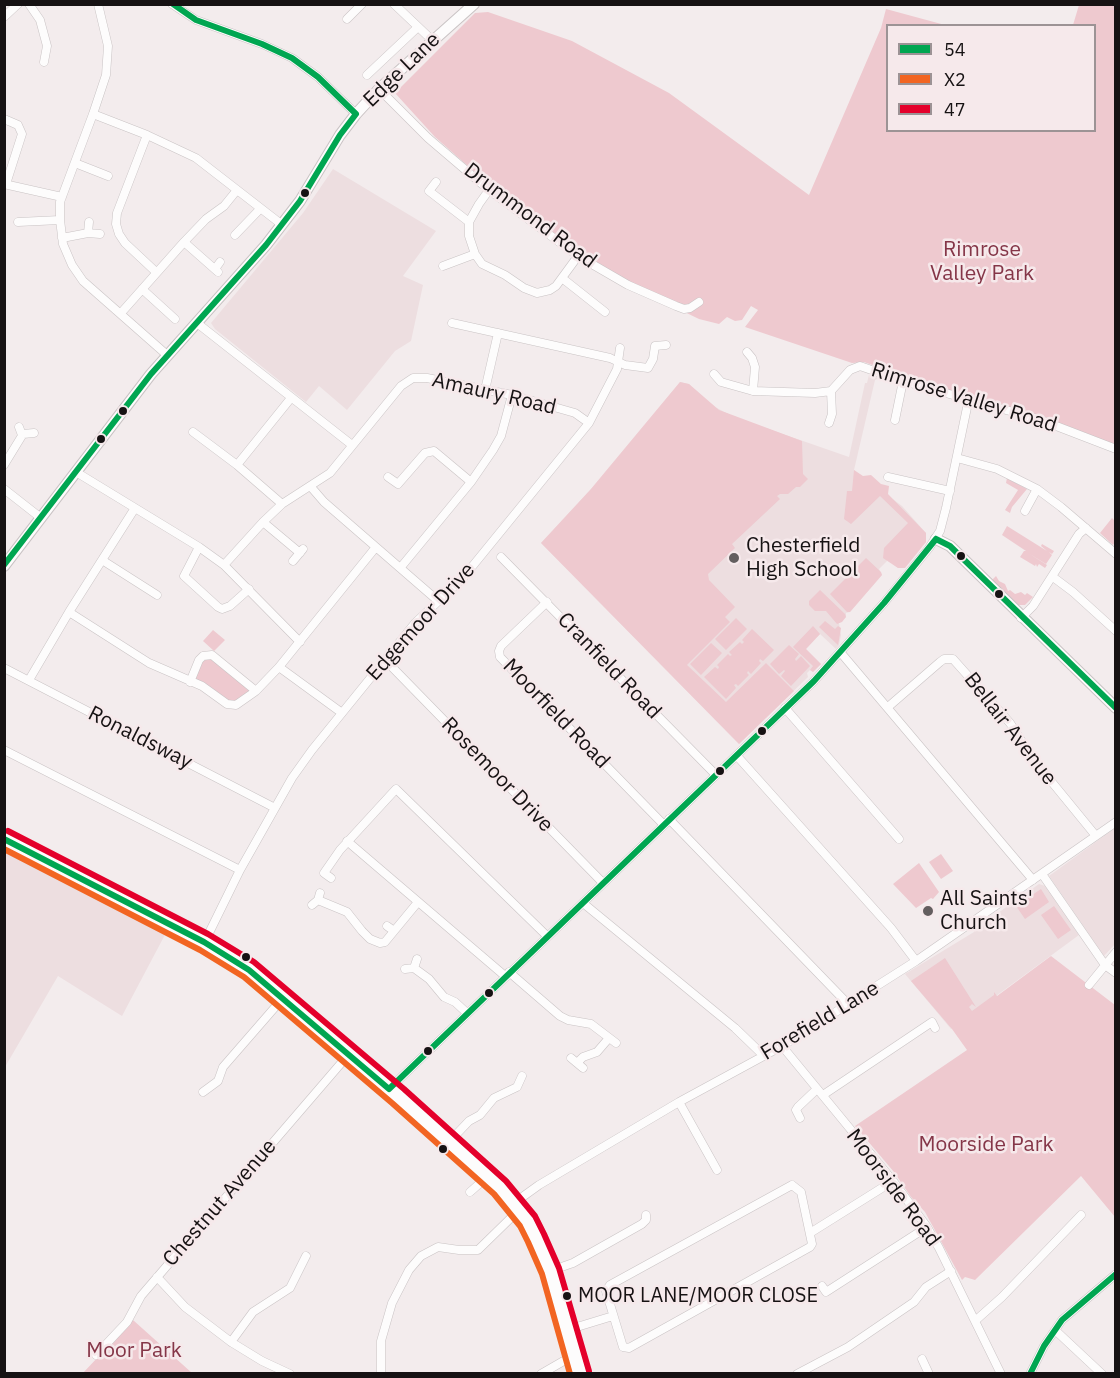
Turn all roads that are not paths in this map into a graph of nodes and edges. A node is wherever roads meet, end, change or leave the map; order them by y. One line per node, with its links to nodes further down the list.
1 (18, 4): 8 (street)
2 (29, 4): 12 (street)
3 (98, 4): 15 (street)
4 (172, 4): 16 (street)
5 (362, 4): 9 (street)
6 (394, 4): 10 (street)
7 (474, 4): 11 (street, Edge Lane)
8 (4, 17)
9 (347, 19)
10 (418, 27): 11 (street); 13 (street)
11 (432, 40): 14 (street, Edge Lane)
12 (44, 63)
13 (367, 75)
14 (379, 89): 16 (street, Edge Lane); 24 (street, Drummond Road)
15 (93, 114): 18 (street); 19 (street)
16 (356, 114): 31 (street, Edge Lane)
17 (4, 119): 22 (street)
18 (146, 139): 23 (street); 41 (street)
19 (75, 163): 20 (street); 25 (street)
20 (108, 176)
21 (436, 182): 30 (street)
22 (5, 184): 25 (street)
23 (237, 190): 26 (street); 36 (street)
24 (489, 190): 30 (street); 38 (street, Drummond Road)
25 (62, 197): 27 (street)
26 (260, 209): 31 (street); 34 (street)
27 (60, 220): 28 (street); 35 (street)
28 (18, 222)
29 (89, 222): 32 (street)
30 (469, 222): 37 (street)
31 (282, 224): 48 (street, Edge Lane)
32 (88, 233): 33 (street); 35 (street)
33 (100, 234)
34 (235, 235)
35 (62, 238): 46 (street)
36 (184, 242): 39 (street); 41 (street)
37 (475, 254): 40 (street); 42 (street)
38 (578, 256): 42 (street); 44 (street, Drummond Road)
39 (220, 262)
40 (443, 266)
41 (156, 272): 43 (street)
42 (562, 278): 45 (street)
43 (142, 289): 46 (street); 47 (street)
44 (699, 302)
45 (605, 312)
46 (121, 314): 54 (street)
47 (173, 315)
48 (196, 322): 54 (street, Edge Lane); 62 (street)
49 (452, 323): 50 (street)
50 (498, 333): 55 (street); 58 (street)
51 (666, 345): 55 (street)
52 (621, 348): 55 (street, Edgemoor Drive)
53 (747, 352): 59 (street)
54 (167, 355): 74 (street, Edge Lane)
55 (618, 362): 65 (street, Edgemoor Drive)
56 (714, 374): 59 (street)
57 (903, 381): 60 (street, Rimrose Valley Road); 63 (street, Rimrose Valley Road); 64 (street)
58 (485, 390): 61 (street, Amaury Road); 69 (street, Amaury Road)
59 (753, 391): 60 (street)
60 (831, 391): 66 (street)
61 (512, 395): 65 (street, Amaury Road); 77 (street)
62 (291, 398): 69 (street); 73 (street)
63 (969, 399): 70 (street, Rimrose Valley Road); 71 (street)
64 (895, 420)
65 (589, 423): 101 (street, Edgemoor Drive)
66 (829, 423)
67 (193, 432): 73 (street)
68 (34, 433): 72 (street)
69 (352, 445): 78 (street, Amaury Road)
70 (1116, 449)
71 (957, 458): 80 (street); 81 (street)
72 (4, 465)
73 (237, 465): 82 (street)
74 (76, 472): 83 (street); 85 (street, Edge Lane)
75 (388, 477): 77 (street)
76 (888, 477): 81 (street)
77 (471, 482): 97 (street)
78 (311, 487): 82 (street, Amaury Road); 90 (street)
79 (4, 489): 85 (street)
80 (1037, 489): 84 (street); 87 (street)
81 (950, 491): 88 (street)
82 (282, 504): 86 (street, Amaury Road)
83 (135, 508): 89 (street); 93 (street)
84 (1025, 511)
85 (41, 518): 96 (street, Edge Lane)
86 (263, 522): 94 (street); 95 (street, Amaury Road)
87 (1086, 528): 91 (street); 98 (street)
88 (936, 539): 104 (street); 107 (street)
89 (199, 547): 95 (street); 99 (street)
90 (376, 547): 97 (street); 106 (street)
91 (1116, 554)
92 (501, 557): 102 (street, Cranfield Road)
93 (102, 560): 100 (street); 103 (street)
94 (293, 561)
95 (224, 565): 99 (street)
96 (4, 566)
97 (401, 567): 101 (street)
98 (1053, 577): 104 (street); 105 (street)
99 (249, 588): 106 (street)
100 (157, 595)
101 (437, 600): 117 (street, Edgemoor Drive)
102 (547, 602): 120 (street, Cranfield Road); 122 (street, Moorfield Road)
103 (69, 612): 111 (street); 112 (street)
104 (1021, 618): 116 (street)
105 (1116, 631)
106 (300, 642): 109 (street)
107 (840, 653): 114 (street); 115 (street)
108 (391, 666): 132 (street, Rosemoor Drive)
109 (279, 667): 113 (street); 117 (street)
110 (4, 668): 111 (street, Ronaldsway)
111 (29, 680): 121 (street, Ronaldsway)
112 (190, 682): 113 (street); 113 (street)
113 (256, 691)
114 (888, 707): 124 (street, Bellair Avenue); 131 (street)
115 (785, 708): 119 (street); 125 (street)
116 (1116, 708)
117 (342, 713): 121 (street, Edgemoor Drive)
118 (4, 750): 128 (street)
119 (737, 756): 120 (street); 142 (street)
120 (716, 775): 122 (street)
121 (275, 808): 128 (street, Edgemoor Drive)
122 (666, 822): 132 (street); 148 (street, Moorfield Road)
123 (1116, 822): 124 (street, Forefield Lane)
124 (1096, 836): 129 (street, Forefield Lane)
125 (899, 838)
126 (4, 839): 147 (highway)
127 (347, 841): 130 (street); 134 (street); 139 (street)
128 (240, 870): 138 (street, Edgemoor Drive)
129 (1042, 874): 131 (street, Forefield Lane); 143 (street)
130 (331, 878)
131 (1033, 880): 142 (street, Forefield Lane)
132 (603, 883): 135 (street)
133 (317, 899): 137 (street)
134 (418, 902): 137 (street); 145 (street)
135 (583, 903): 139 (street); 153 (street)
136 (387, 926): 137 (street)
137 (394, 931)
138 (209, 933)
139 (547, 936): 145 (street)
140 (1116, 952): 143 (street)
141 (417, 959): 149 (street)
142 (916, 961): 148 (street, Forefield Lane)
143 (1105, 965): 144 (street); 146 (street)
144 (1116, 973)
145 (507, 974): 149 (street); 154 (street)
146 (1089, 985)
147 (283, 998): 152 (highway); 157 (street)
148 (848, 1004): 151 (street, Forefield Lane)
149 (467, 1013): 156 (street)
150 (936, 1028): 158 (street)
151 (782, 1046): 153 (street, Forefield Lane); 158 (street, Moorside Road)
152 (349, 1054): 156 (highway); 175 (street, Chestnut Avenue)
153 (764, 1056): 159 (street, Forefield Lane)
154 (577, 1063)
155 (522, 1076): 161 (street)
156 (389, 1089): 161 (highway)
157 (203, 1092)
158 (820, 1092): 160 (street); 164 (street, Moorside Road)
159 (679, 1102): 162 (street); 166 (street, Forefield Lane)
160 (800, 1118)
161 (449, 1142): 163 (highway)
162 (717, 1170)
163 (487, 1177): 165 (street); 166 (highway)
164 (893, 1181): 169 (street, Moorside Road); 170 (street)
165 (470, 1192)
166 (517, 1206): 172 (highway); 186 (street, Forefield Lane)
167 (646, 1215): 172 (street)
168 (1081, 1215): 178 (street)
169 (927, 1227): 173 (street, Moorside Road); 176 (street)
170 (810, 1233): 177 (street); 177 (street)
171 (306, 1256): 181 (street)
172 (550, 1271): 179 (highway)
173 (951, 1271): 178 (street, Moorside Road); 189 (street)
174 (1116, 1274): 180 (street)
175 (157, 1277): 181 (street); 182 (street, Chestnut Avenue)
176 (822, 1286)
177 (613, 1316): 179 (street)
178 (975, 1321): 191 (street, Moorside Road)
179 (567, 1329): 183 (highway)
180 (1055, 1330): 192 (street); 193 (street)
181 (231, 1342): 185 (street)
182 (96, 1355)
183 (574, 1355): 187 (street); 188 (highway)
184 (922, 1359): 190 (street)
185 (291, 1374)
186 (381, 1374)
187 (541, 1374)
188 (580, 1374)
189 (797, 1374)
190 (929, 1374)
191 (1001, 1374)
192 (1030, 1374)
193 (1102, 1374)

